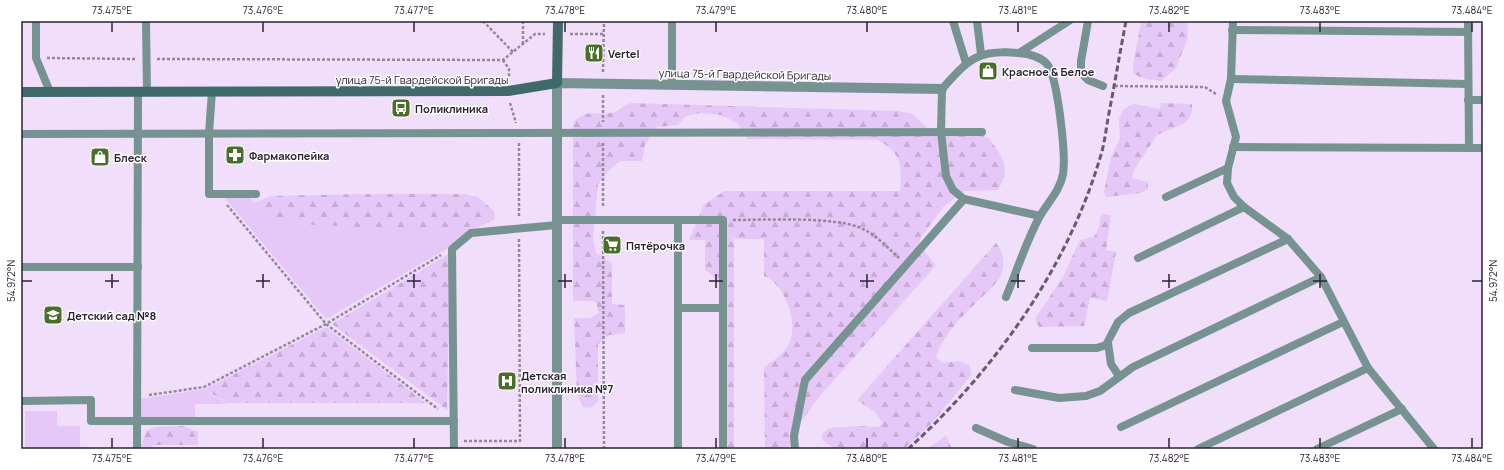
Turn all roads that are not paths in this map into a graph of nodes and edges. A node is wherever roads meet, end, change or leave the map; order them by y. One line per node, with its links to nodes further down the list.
1 (36, 21): 23 (lane)
2 (146, 21): 24 (lane)
3 (558, 21): 17 (main road)
4 (672, 21): 19 (lane)
5 (953, 21): 15 (lane)
6 (977, 21): 14 (lane)
7 (1069, 21): 13 (lane)
8 (1088, 21): 20 (lane)
9 (1233, 21): 11 (lane)
10 (1468, 21): 12 (lane)
11 (1232, 30): 12 (lane); 16 (lane)
12 (1468, 32): 18 (lane)
13 (1019, 53): 14 (lane); 42 (lane)
14 (981, 54): 15 (lane)
15 (966, 63): 21 (lane)
16 (1230, 79): 18 (lane); 34 (lane)
17 (557, 83): 19 (street, улица 75-й Гвардейской Бригады); 25 (main road, улица 75-й Гвардейской Бригады); 30 (street)
18 (1468, 84): 26 (lane)
19 (672, 85): 21 (street, улица 75-й Гвардейской Бригады)
20 (1103, 86)
21 (942, 89): 28 (lane)
22 (21, 92): 23 (main road, улица 75-й Гвардейской Бригады)
23 (50, 92): 24 (main road, улица 75-й Гвардейской Бригады)
24 (143, 92): 25 (main road, улица 75-й Гвардейской Бригады); 32 (lane)
25 (212, 92): 33 (lane)
26 (1468, 100): 27 (lane); 35 (lane)
27 (1483, 100)
28 (941, 132): 29 (lane); 30 (lane); 40 (lane)
29 (982, 132)
30 (557, 133): 33 (lane); 44 (street)
31 (21, 134): 32 (lane)
32 (138, 134): 33 (lane); 48 (lane)
33 (209, 134): 38 (lane)
34 (1233, 147): 35 (lane); 37 (lane)
35 (1468, 148): 36 (lane)
36 (1483, 148)
37 (1228, 168): 39 (lane); 41 (lane)
38 (256, 194)
39 (1166, 197)
40 (964, 200): 42 (lane); 70 (lane)
41 (1244, 207): 45 (lane); 46 (lane)
42 (1040, 216): 50 (lane)
43 (678, 220): 44 (lane); 51 (lane); 52 (lane)
44 (557, 223): 62 (lane); 67 (street)
45 (1288, 239): 49 (lane); 54 (lane)
46 (1138, 258)
47 (21, 267): 48 (lane)
48 (138, 267): 61 (lane)
49 (1321, 277): 53 (lane); 57 (lane)
50 (1006, 297)
51 (678, 308): 52 (lane); 68 (lane)
52 (723, 308): 69 (lane)
53 (1343, 322): 56 (lane); 64 (lane)
54 (1108, 343): 55 (lane); 57 (lane)
55 (1032, 348)
56 (1368, 368): 60 (lane); 72 (lane)
57 (1119, 376): 58 (lane)
58 (1015, 390)
59 (21, 400): 61 (lane)
60 (1402, 409): 73 (lane); 74 (lane)
61 (138, 421): 62 (lane); 66 (lane)
62 (454, 421): 65 (lane)
63 (976, 428): 71 (lane)
64 (1121, 428)
65 (454, 445)
66 (138, 449)
67 (557, 449)
68 (678, 449)
69 (724, 449)
70 (795, 449)
71 (1033, 449)
72 (1198, 449)
73 (1317, 449)
74 (1434, 449)

